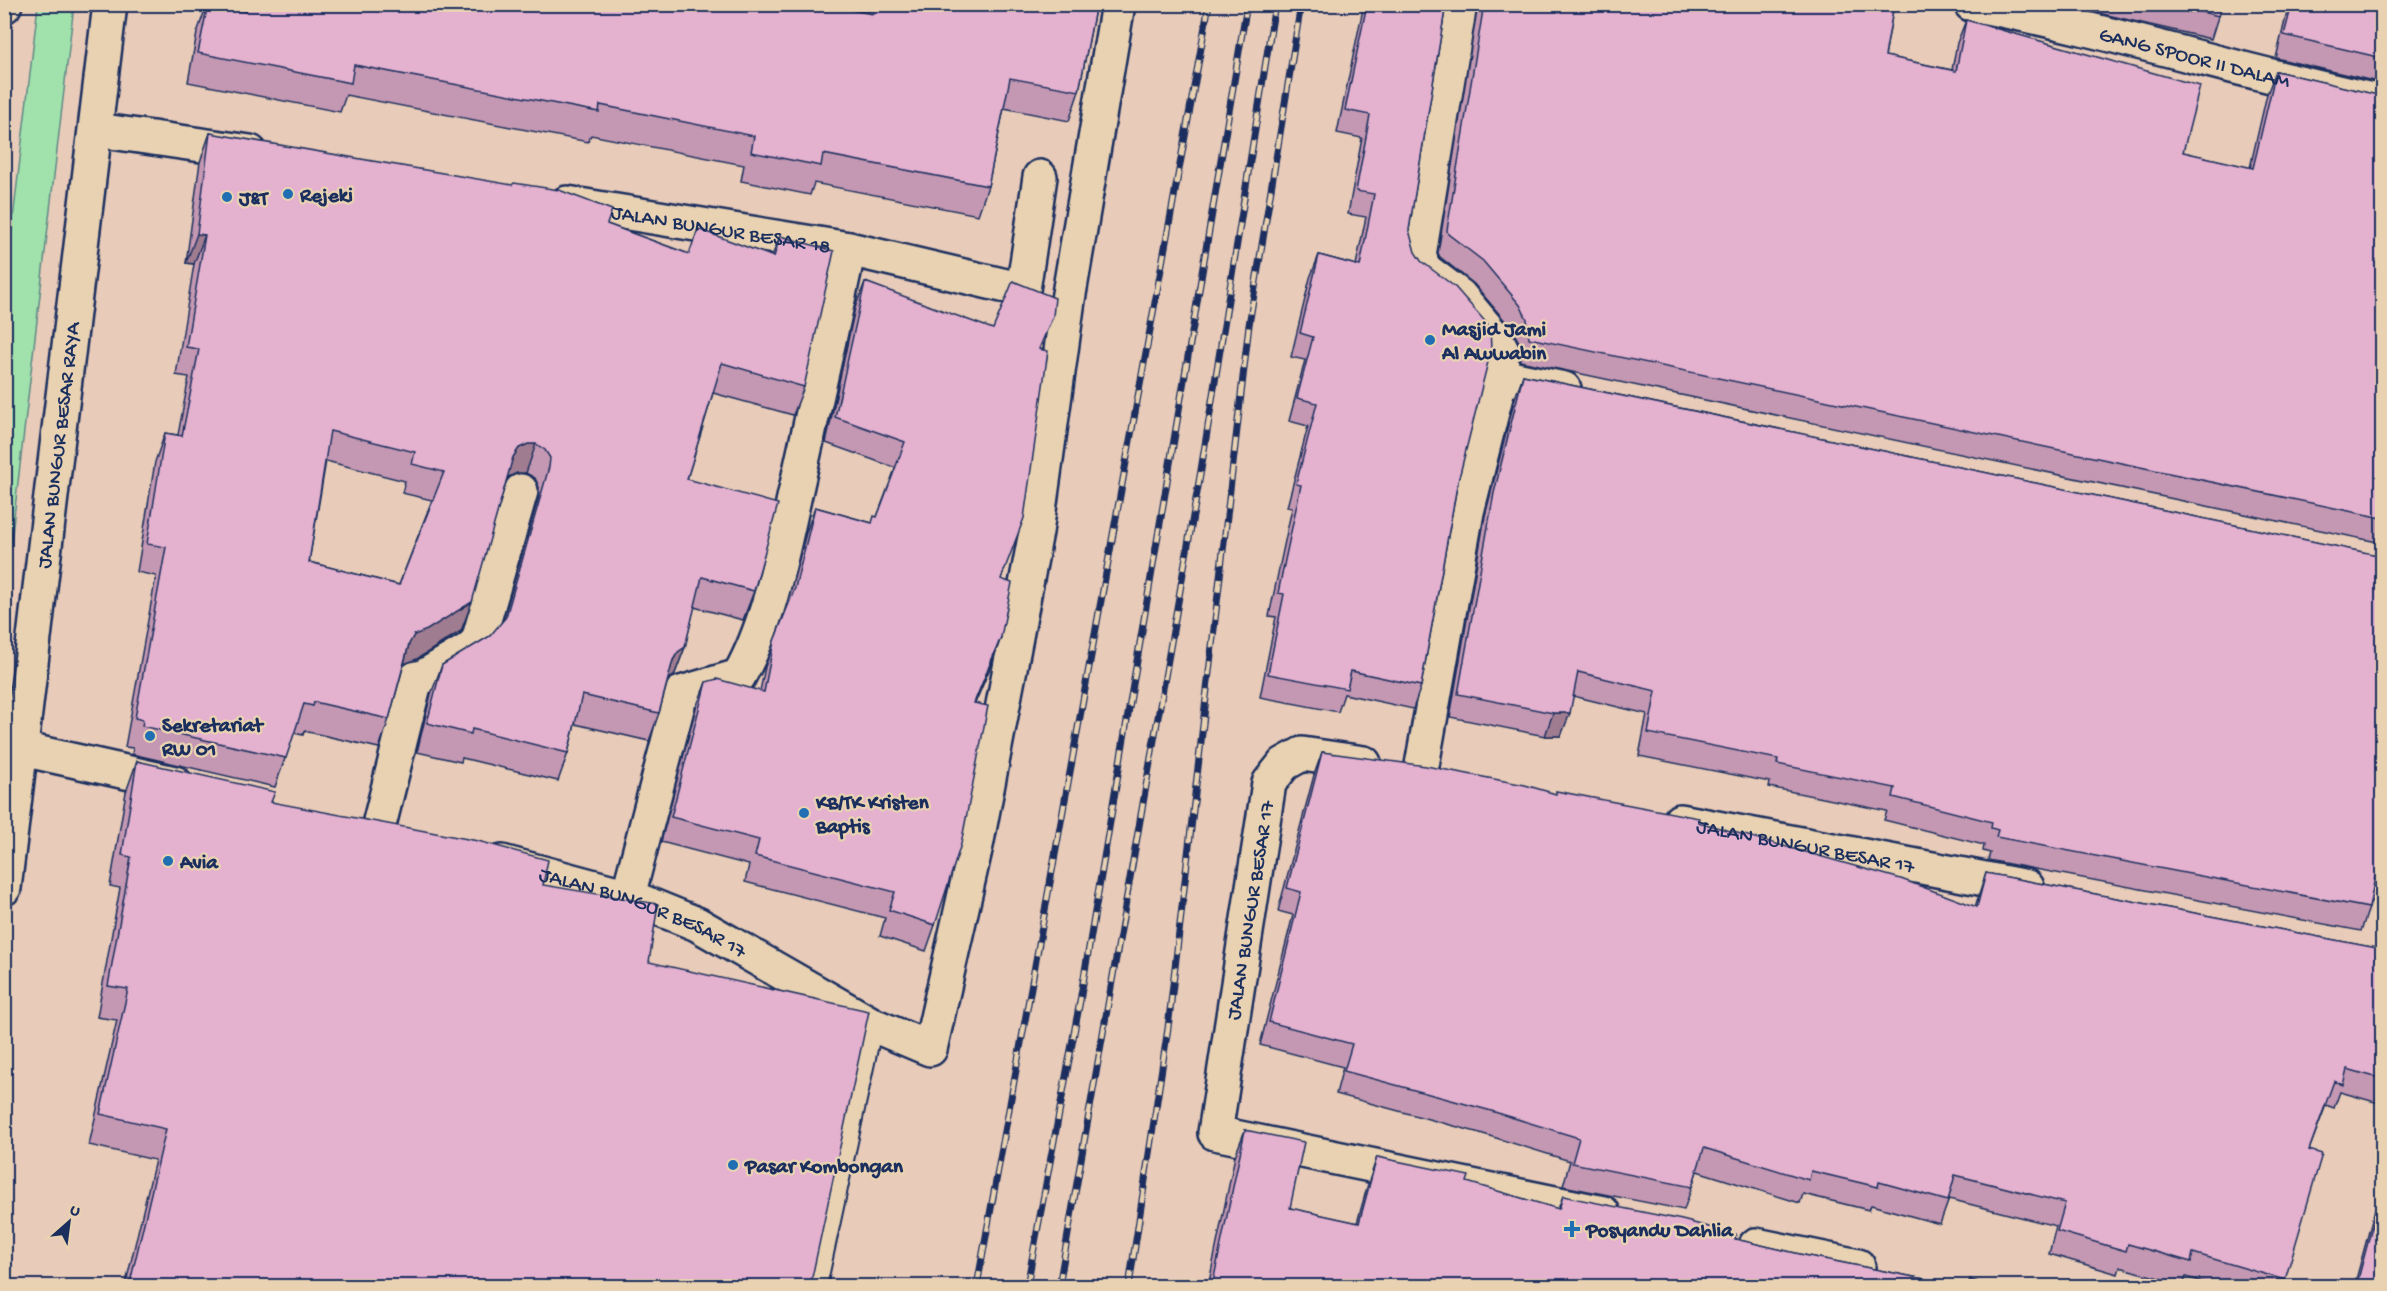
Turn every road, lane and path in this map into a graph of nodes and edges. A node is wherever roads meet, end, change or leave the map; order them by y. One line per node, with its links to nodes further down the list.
1 (110, 4): 6 (street, JALAN BUNGUR BESAR RAYA)
2 (1118, 4): 26 (street, JALAN BUNGUR BESAR 17)
3 (1460, 4): 11 (street)
4 (1971, 4): 5 (street, GANG SPOOR II DALAM)
5 (2382, 102)
6 (97, 130): 7 (street); 14 (street, JALAN BUNGUR BESAR RAYA)
7 (282, 157)
8 (1040, 177): 10 (street, JALAN BUNGUR BESAR 18)
9 (542, 199): 10 (street, JALAN BUNGUR BESAR 18)
10 (849, 249): 25 (street)
11 (1501, 376): 12 (street); 15 (street)
12 (1591, 395)
13 (521, 491): 20 (street)
14 (22, 749): 17 (street); 23 (street, JALAN BUNGUR BESAR RAYA)
15 (1421, 771): 16 (street, JALAN BUNGUR BESAR 17); 27 (street, JALAN BUNGUR BESAR 17)
16 (1456, 778)
17 (206, 790)
18 (1655, 816): 24 (street, JALAN BUNGUR BESAR 17)
19 (344, 821): 20 (street)
20 (378, 829): 21 (street)
21 (412, 838)
22 (469, 853): 25 (street, JALAN BUNGUR BESAR 17)
23 (4, 888)
24 (2054, 892)
25 (628, 896): 26 (street, JALAN BUNGUR BESAR 17)
26 (873, 1025): 30 (lane)
27 (1632, 1220)
28 (1725, 1239): 29 (street)
29 (1887, 1272)
30 (817, 1287)

